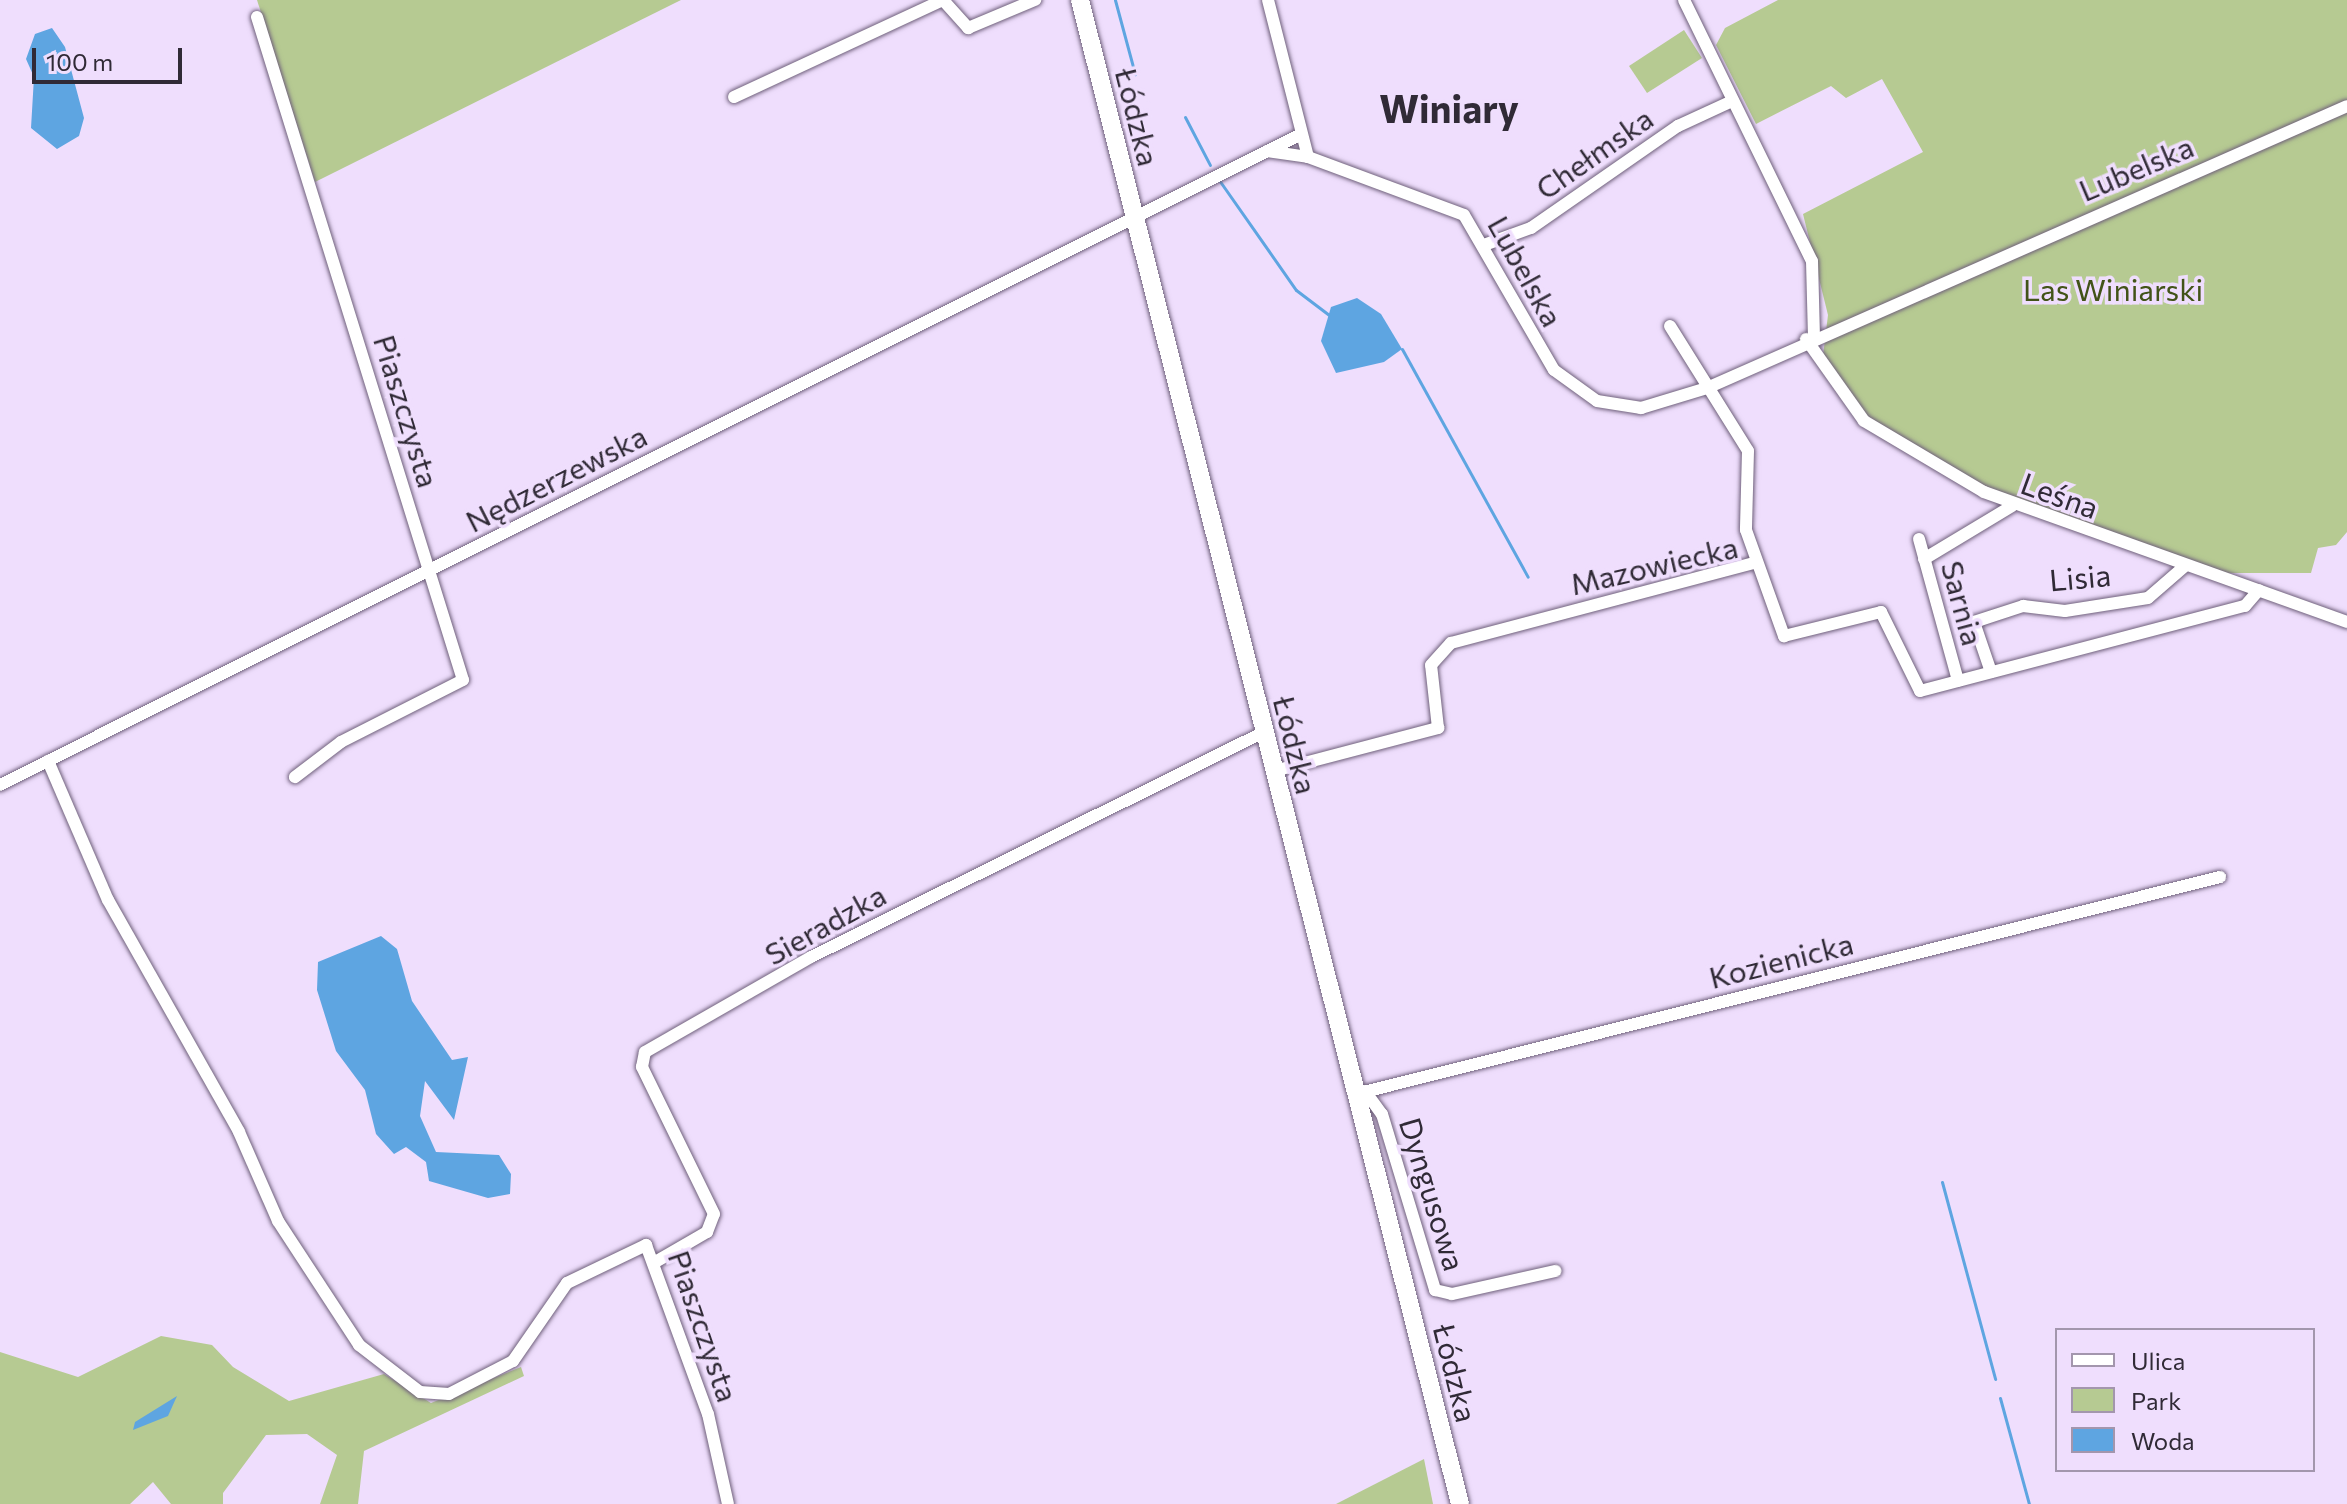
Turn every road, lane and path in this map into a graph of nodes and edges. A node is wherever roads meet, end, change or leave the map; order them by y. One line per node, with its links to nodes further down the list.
1 (1035, 0): 6 (street)
2 (1080, 0): 12 (main road, Łódzka)
3 (1268, 0): 9 (street)
4 (1684, 0): 7 (street)
5 (257, 17): 22 (street, Piaszczysta)
6 (734, 97)
7 (1732, 101): 13 (street, Chełmska); 15 (street)
8 (2347, 106): 15 (street, Lubelska)
9 (1301, 134): 10 (street); 11 (street)
10 (1264, 152): 11 (street, Lubelska); 12 (street)
11 (1308, 157): 13 (street, Lubelska)
12 (1134, 216): 22 (street, Nędzerzewska); 27 (main road, Łódzka)
13 (1484, 245): 16 (street, Lubelska)
14 (1670, 326): 16 (street)
15 (1810, 338): 16 (street, Lubelska); 17 (street, Leśna)
16 (1707, 388): 20 (street)
17 (2012, 506): 19 (street); 21 (street, Leśna)
18 (1919, 539): 19 (street, Sarnia)
19 (1924, 559): 26 (street, Sarnia)
20 (1753, 563): 26 (street, Mazowiecka); 29 (street, Mazowiecka)
21 (2186, 565): 23 (street, Leśna); 25 (street, Lisia)
22 (428, 570): 28 (street, Nędzerzewska); 30 (street, Piaszczysta)
23 (2259, 590): 24 (street, Leśna); 25 (street, Mazowiecka)
24 (2347, 622)
25 (1991, 672): 26 (street, Mazowiecka)
26 (1958, 681)
27 (1264, 732): 29 (main road, Łódzka); 34 (street, Sieradzka)
28 (48, 761): 31 (street, Nędzerzewska); 34 (street, Piaszczysta)
29 (1274, 771): 33 (main road, Łódzka)
30 (295, 777)
31 (0, 785)
32 (2220, 877): 33 (street, Kozienicka)
33 (1360, 1092): 35 (street, Dyngusowa); 37 (main road, Łódzka)
34 (657, 1261): 36 (street, Piaszczysta)
35 (1555, 1271)
36 (728, 1504)
37 (1460, 1504)

